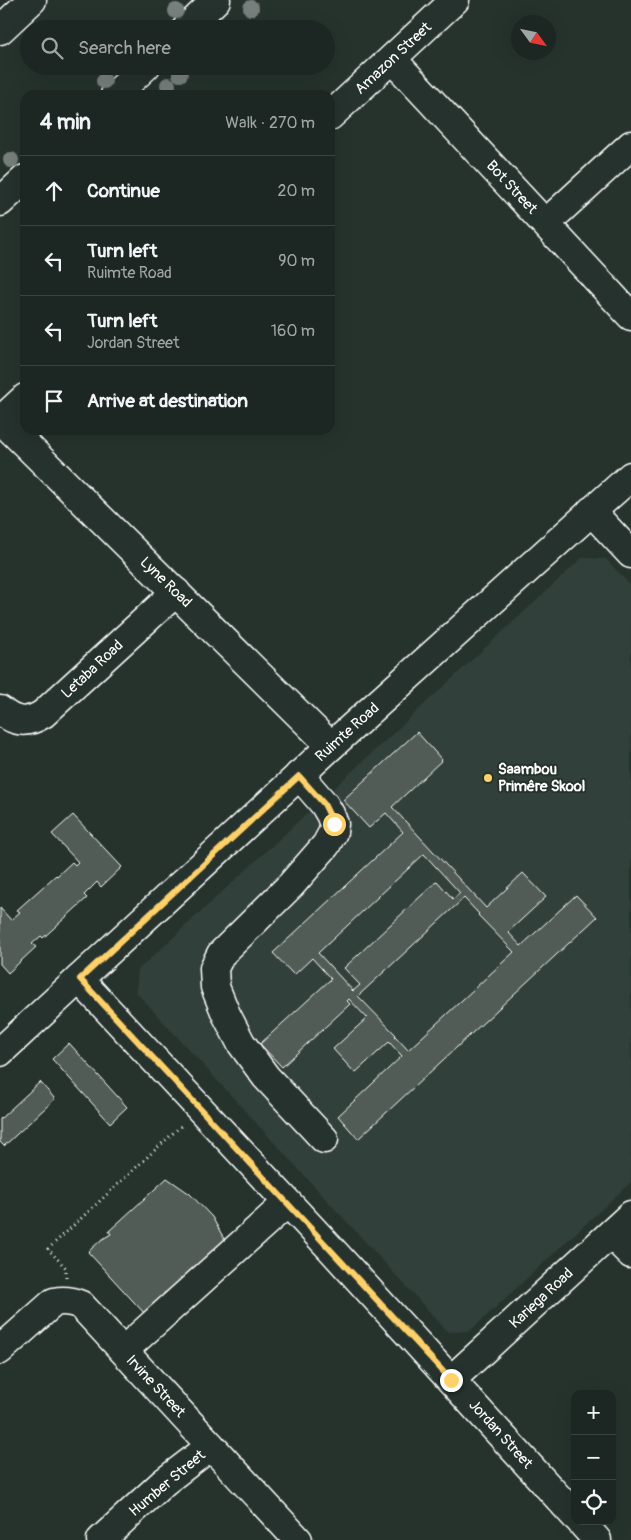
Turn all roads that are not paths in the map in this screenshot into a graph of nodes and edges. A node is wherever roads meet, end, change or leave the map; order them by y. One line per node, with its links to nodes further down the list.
1 (32, 0): 5 (street)
2 (216, 0): 4 (street)
3 (456, 0): 6 (street, Amazon Street)
4 (195, 20)
5 (0, 30)
6 (392, 59): 9 (street, Amazon Street); 13 (street, Bot Street)
7 (136, 75): 8 (street)
8 (120, 90)
9 (335, 111)
10 (631, 145): 13 (street)
11 (20, 184): 12 (street)
12 (0, 202)
13 (546, 224): 14 (street, Bot Street)
14 (631, 316)
15 (20, 402): 16 (street)
16 (0, 420): 20 (street, Lyne Road)
17 (631, 476): 18 (street, Ruimte Road)
18 (591, 511): 19 (street); 22 (street, Ruimte Road)
19 (631, 554)
20 (176, 592): 21 (street, Letaba Road); 22 (street, Lyne Road)
21 (0, 710)
22 (331, 746): 23 (street, Ruimte Road)
23 (299, 776): 24 (street, Ruimte Road); 26 (street)
24 (80, 979): 25 (street, Ruimte Road); 27 (street, Jordan Street)
25 (0, 1052)
26 (324, 1139)
27 (287, 1203): 32 (street); 33 (street, Jordan Street)
28 (631, 1215): 29 (street, Kariega Road)
29 (611, 1234): 30 (street); 33 (street, Kariega Road)
30 (631, 1254)
31 (0, 1350): 32 (street, Irvine Street)
32 (124, 1350): 34 (street, Irvine Street)
33 (451, 1380): 35 (street, Jordan Street)
34 (211, 1446): 37 (street, Humber Street); 38 (street, Irvine Street)
35 (571, 1512)
36 (584, 1525): 39 (street)
37 (101, 1540)
38 (298, 1540)
39 (597, 1540)

